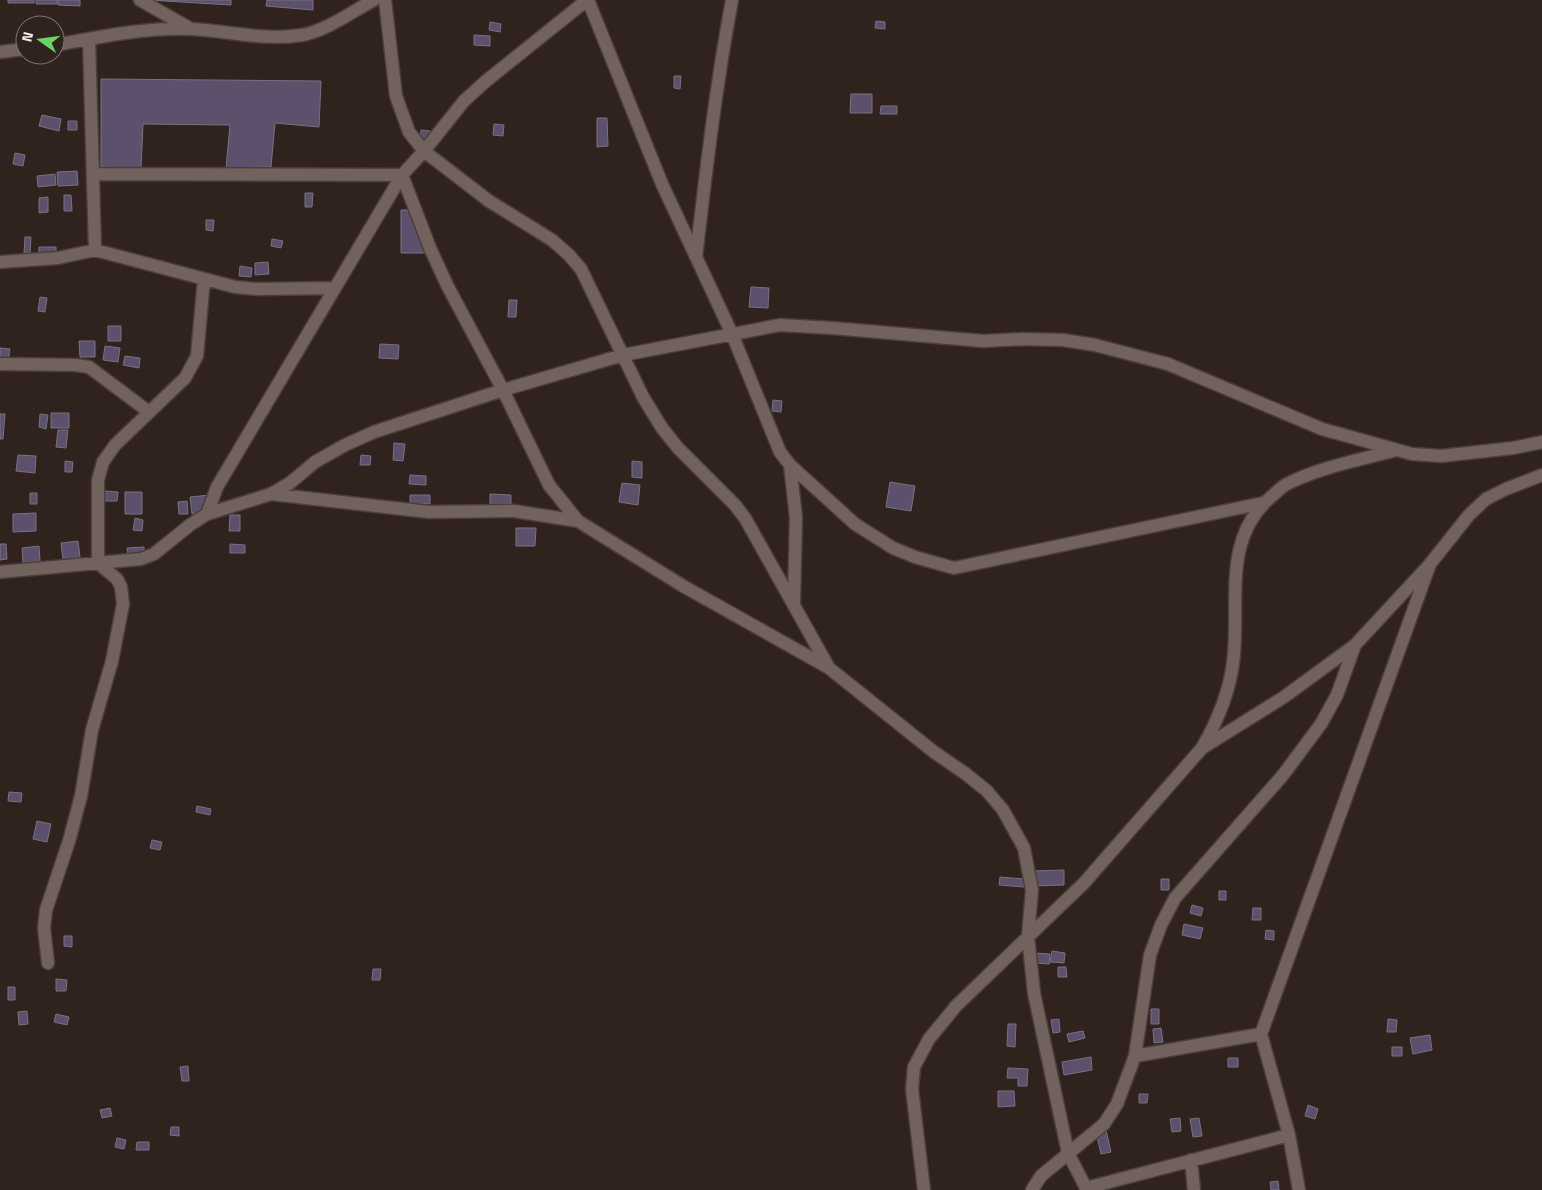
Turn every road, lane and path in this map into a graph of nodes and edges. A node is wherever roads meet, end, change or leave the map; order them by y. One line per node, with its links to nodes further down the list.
1 (140, 0): 6 (street)
2 (374, 0): 6 (street)
3 (385, 0): 11 (street)
4 (588, 0): 11 (street); 15 (street)
5 (732, 0): 15 (street)
6 (190, 29): 7 (street)
7 (89, 38): 8 (street); 12 (street)
8 (65, 43)
9 (15, 50): 10 (street)
10 (0, 52)
11 (424, 151): 13 (street); 20 (street)
12 (93, 174): 13 (street); 14 (street)
13 (402, 175): 18 (street); 22 (street)
14 (95, 250): 16 (street); 17 (street)
15 (696, 257): 19 (street)
16 (0, 262)
17 (204, 279): 18 (street); 23 (street)
18 (334, 288): 30 (street)
19 (732, 334): 20 (street); 25 (street); 26 (street)
20 (623, 355): 22 (street); 35 (street)
21 (0, 364): 23 (street)
22 (503, 390): 28 (street); 31 (street)
23 (149, 412): 32 (street)
24 (1542, 442): 25 (street)
25 (1396, 450): 29 (street)
26 (790, 465): 29 (street); 35 (street)
27 (1542, 475): 33 (street)
28 (271, 494): 30 (street); 31 (street)
29 (1263, 503): 38 (street)
30 (207, 514): 32 (street)
31 (578, 521): 37 (street)
32 (98, 563): 34 (street); 40 (street)
33 (1430, 564): 36 (street); 41 (street)
34 (0, 572)
35 (794, 604): 37 (street)
36 (1356, 645): 38 (street); 42 (street)
37 (829, 668): 39 (street)
38 (1202, 748): 39 (street)
39 (1028, 936): 44 (street); 46 (street)
40 (48, 963)
41 (1261, 1034): 42 (street); 43 (street)
42 (1135, 1056): 44 (street)
43 (1289, 1135): 45 (street); 50 (street)
44 (1068, 1153): 47 (street); 48 (street)
45 (1191, 1160): 47 (street); 49 (street)
46 (926, 1187)
47 (1086, 1189)
48 (1032, 1190)
49 (1194, 1190)
50 (1299, 1190)

